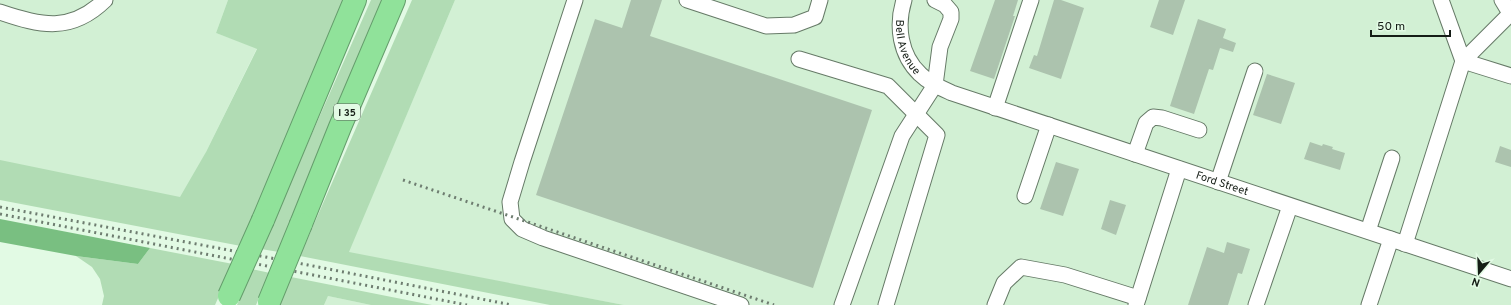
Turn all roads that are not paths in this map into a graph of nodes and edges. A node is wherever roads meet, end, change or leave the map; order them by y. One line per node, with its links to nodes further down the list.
1 (106, 0): 12 (street)
2 (355, 0): 32 (highway, bridge)
3 (394, 0): 34 (highway, I 35, bridge)
4 (575, 0): 35 (street)
5 (687, 0): 6 (street)
6 (820, 0)
7 (904, 0): 18 (street, Bell Avenue)
8 (935, 0): 18 (street)
9 (1032, 0): 19 (street)
10 (1441, 0): 15 (street)
11 (1502, 0): 13 (street)
12 (0, 12)
13 (1511, 15): 15 (street)
14 (799, 59): 20 (street)
15 (1463, 61): 17 (street); 30 (street)
16 (1254, 71): 26 (street)
17 (1511, 76)
18 (935, 85): 19 (street, Ford Street); 20 (street)
19 (995, 108): 21 (street, Ford Street)
20 (916, 114): 36 (street); 37 (street)
21 (1049, 125): 23 (street, Ford Street); 27 (street)
22 (1199, 130): 23 (street)
23 (1135, 154): 25 (street, Ford Street)
24 (1392, 158): 29 (street)
25 (1179, 169): 26 (street, Ford Street); 33 (street)
26 (1218, 182): 28 (street, Ford Street)
27 (1025, 196)
28 (1290, 206): 29 (street, Ford Street); 39 (street)
29 (1368, 231): 30 (street, Ford Street)
30 (1398, 241): 31 (street, Ford Street); 40 (street)
31 (1511, 279)
32 (227, 300)
33 (1137, 302): 38 (street)
34 (268, 304)
35 (741, 305)
36 (845, 305)
37 (886, 305)
38 (995, 305)
39 (1256, 305)
40 (1369, 305)

